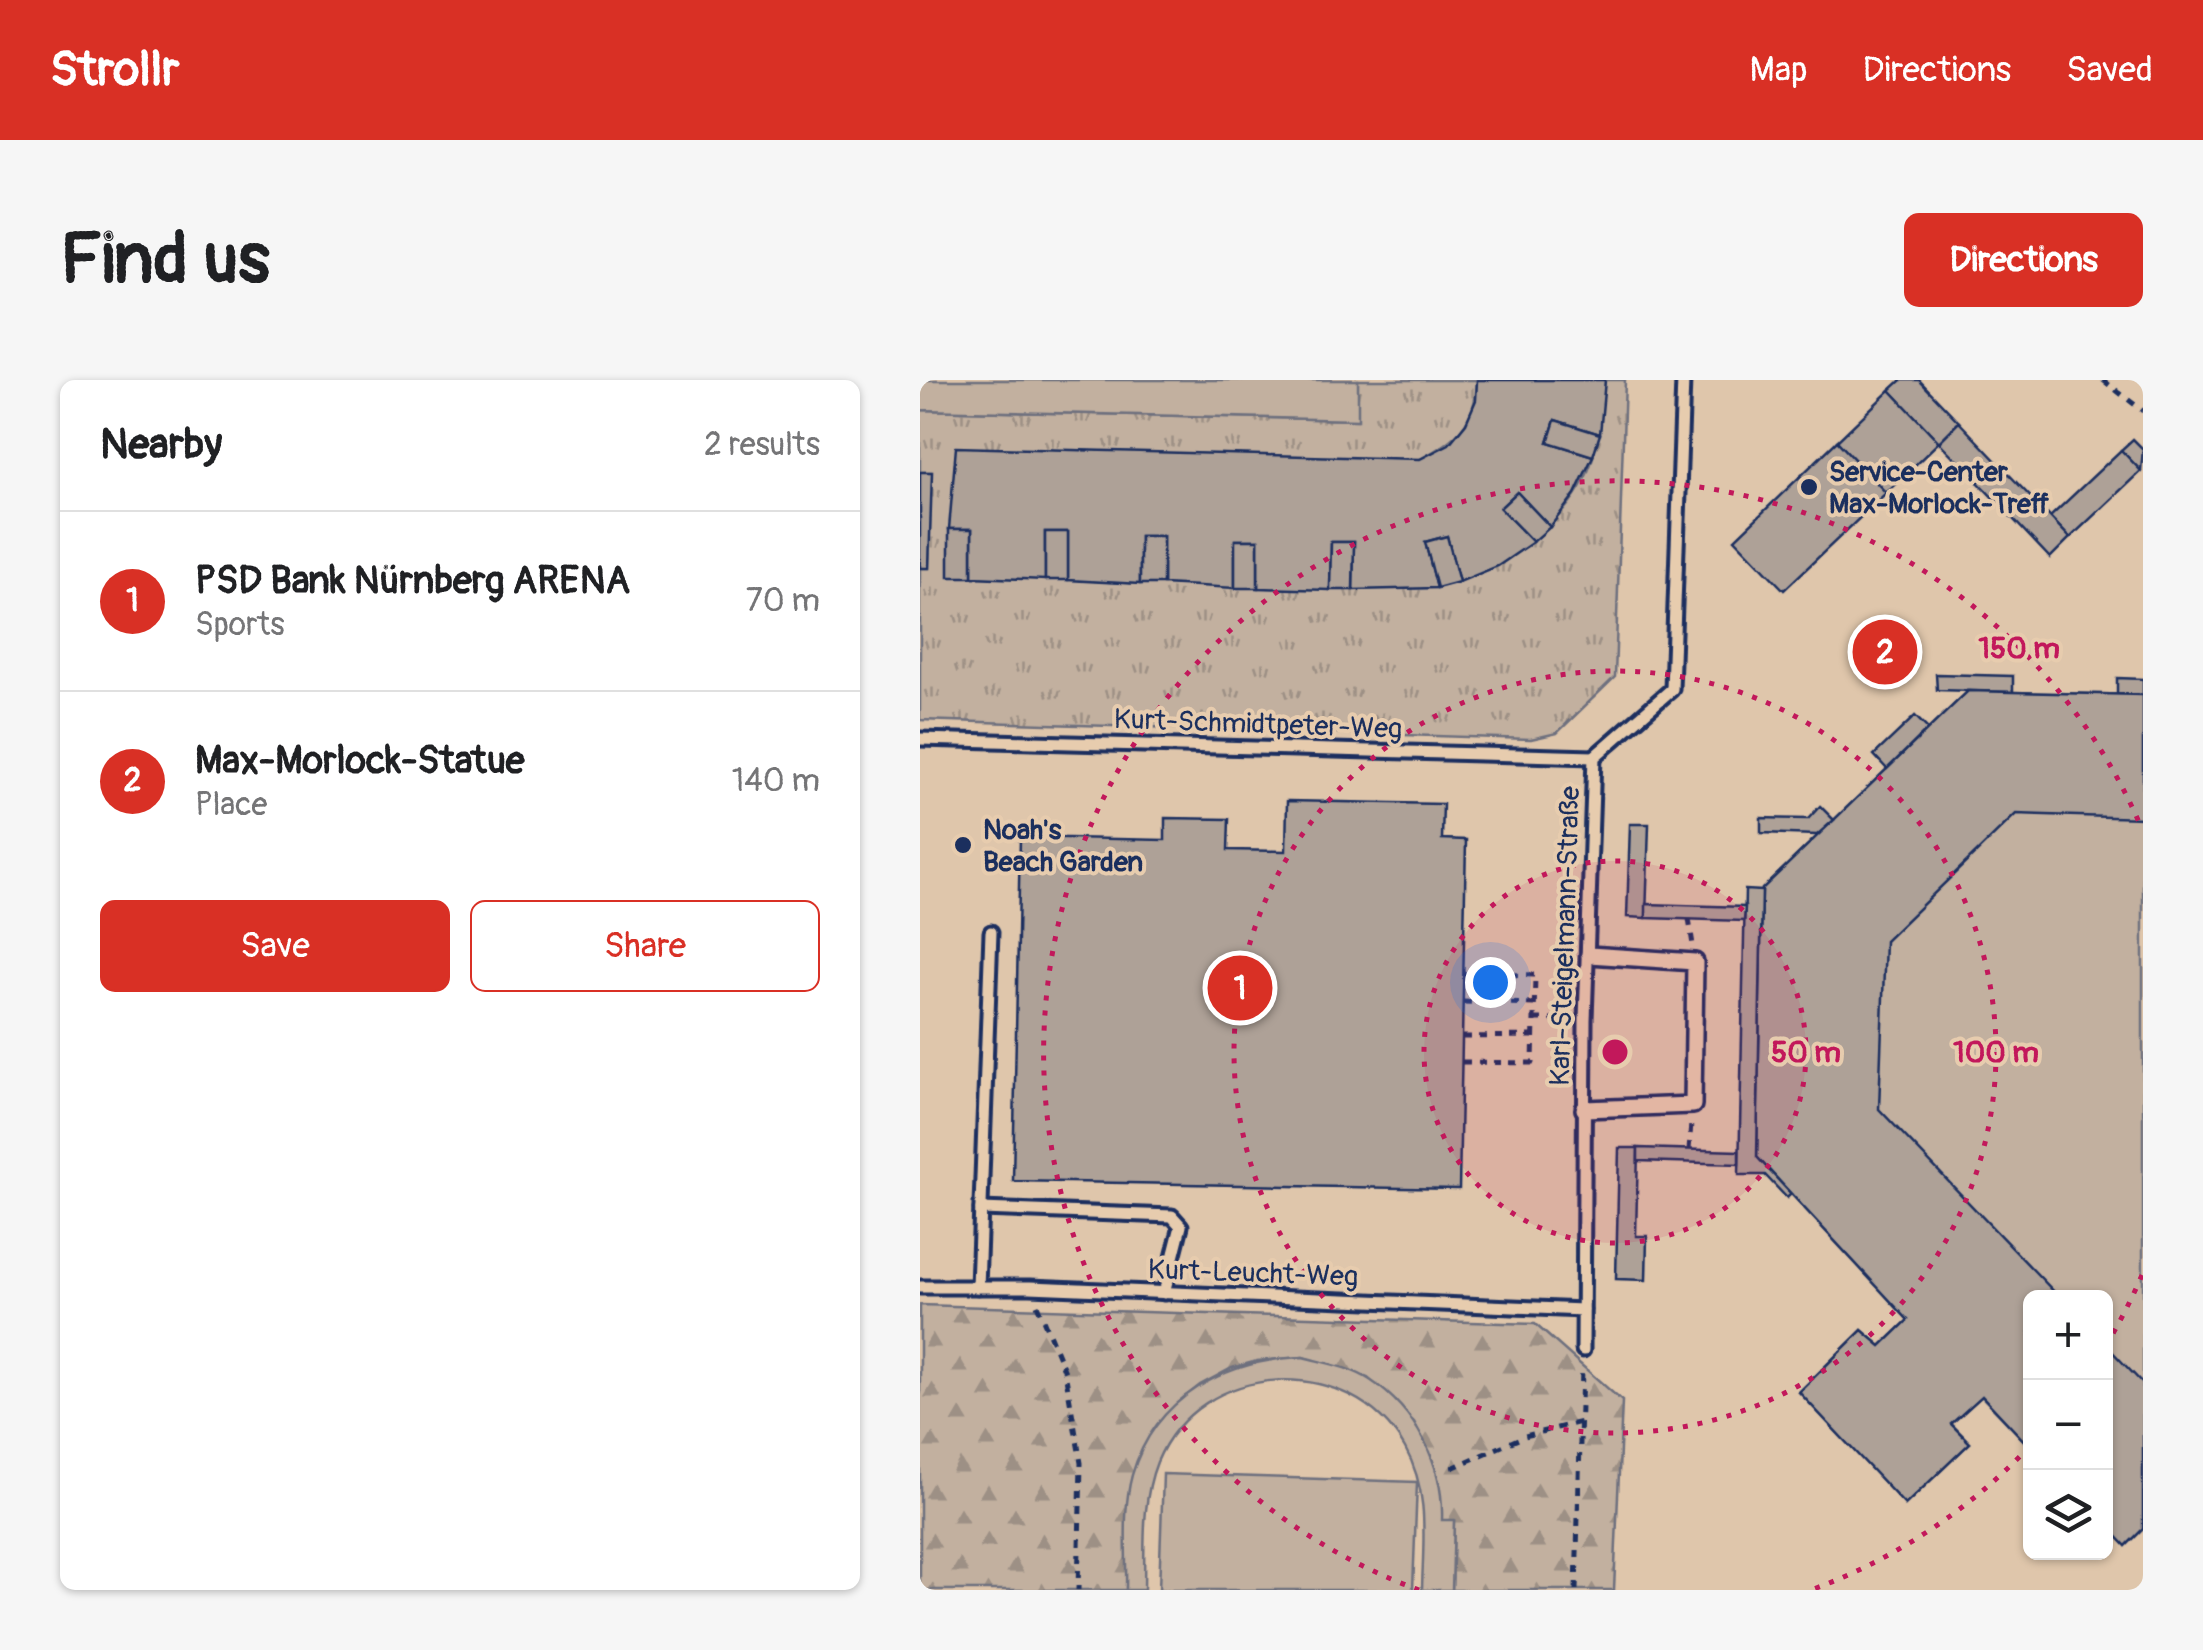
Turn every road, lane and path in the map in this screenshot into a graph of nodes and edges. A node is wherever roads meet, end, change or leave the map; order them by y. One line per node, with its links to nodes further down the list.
1 (1683, 380): 5 (lane, Karl-Steigelmann-Straße)
2 (2104, 380): 3 (path)
3 (2143, 411)
4 (920, 738): 5 (lane, Kurt-Schmidtpeter-Weg)
5 (1594, 756): 7 (lane, Karl-Steigelmann-Straße)
6 (991, 932): 17 (lane)
7 (1589, 954): 12 (lane, Karl-Steigelmann-Straße); 16 (street)
8 (1464, 974): 10 (path)
9 (1463, 1002): 10 (path)
10 (1534, 1004): 11 (path)
11 (1534, 1019): 12 (path); 13 (path)
12 (1585, 1020): 16 (lane, Karl-Steigelmann-Straße)
13 (1533, 1036): 14 (path); 15 (path)
14 (1462, 1037)
15 (1462, 1062)
16 (1584, 1109): 22 (lane, Karl-Steigelmann-Straße)
17 (981, 1209): 19 (lane); 21 (lane)
18 (920, 1286): 19 (lane, Kurt-Leucht-Weg)
19 (978, 1287): 20 (lane, Kurt-Leucht-Weg)
20 (1030, 1287): 21 (lane, Kurt-Leucht-Weg); 26 (path)
21 (1164, 1293): 22 (lane, Kurt-Leucht-Weg)
22 (1583, 1310): 23 (lane, Karl-Steigelmann-Straße)
23 (1583, 1350): 24 (path)
24 (1581, 1422): 25 (path); 27 (path)
25 (1452, 1468)
26 (1078, 1590)
27 (1576, 1590)

